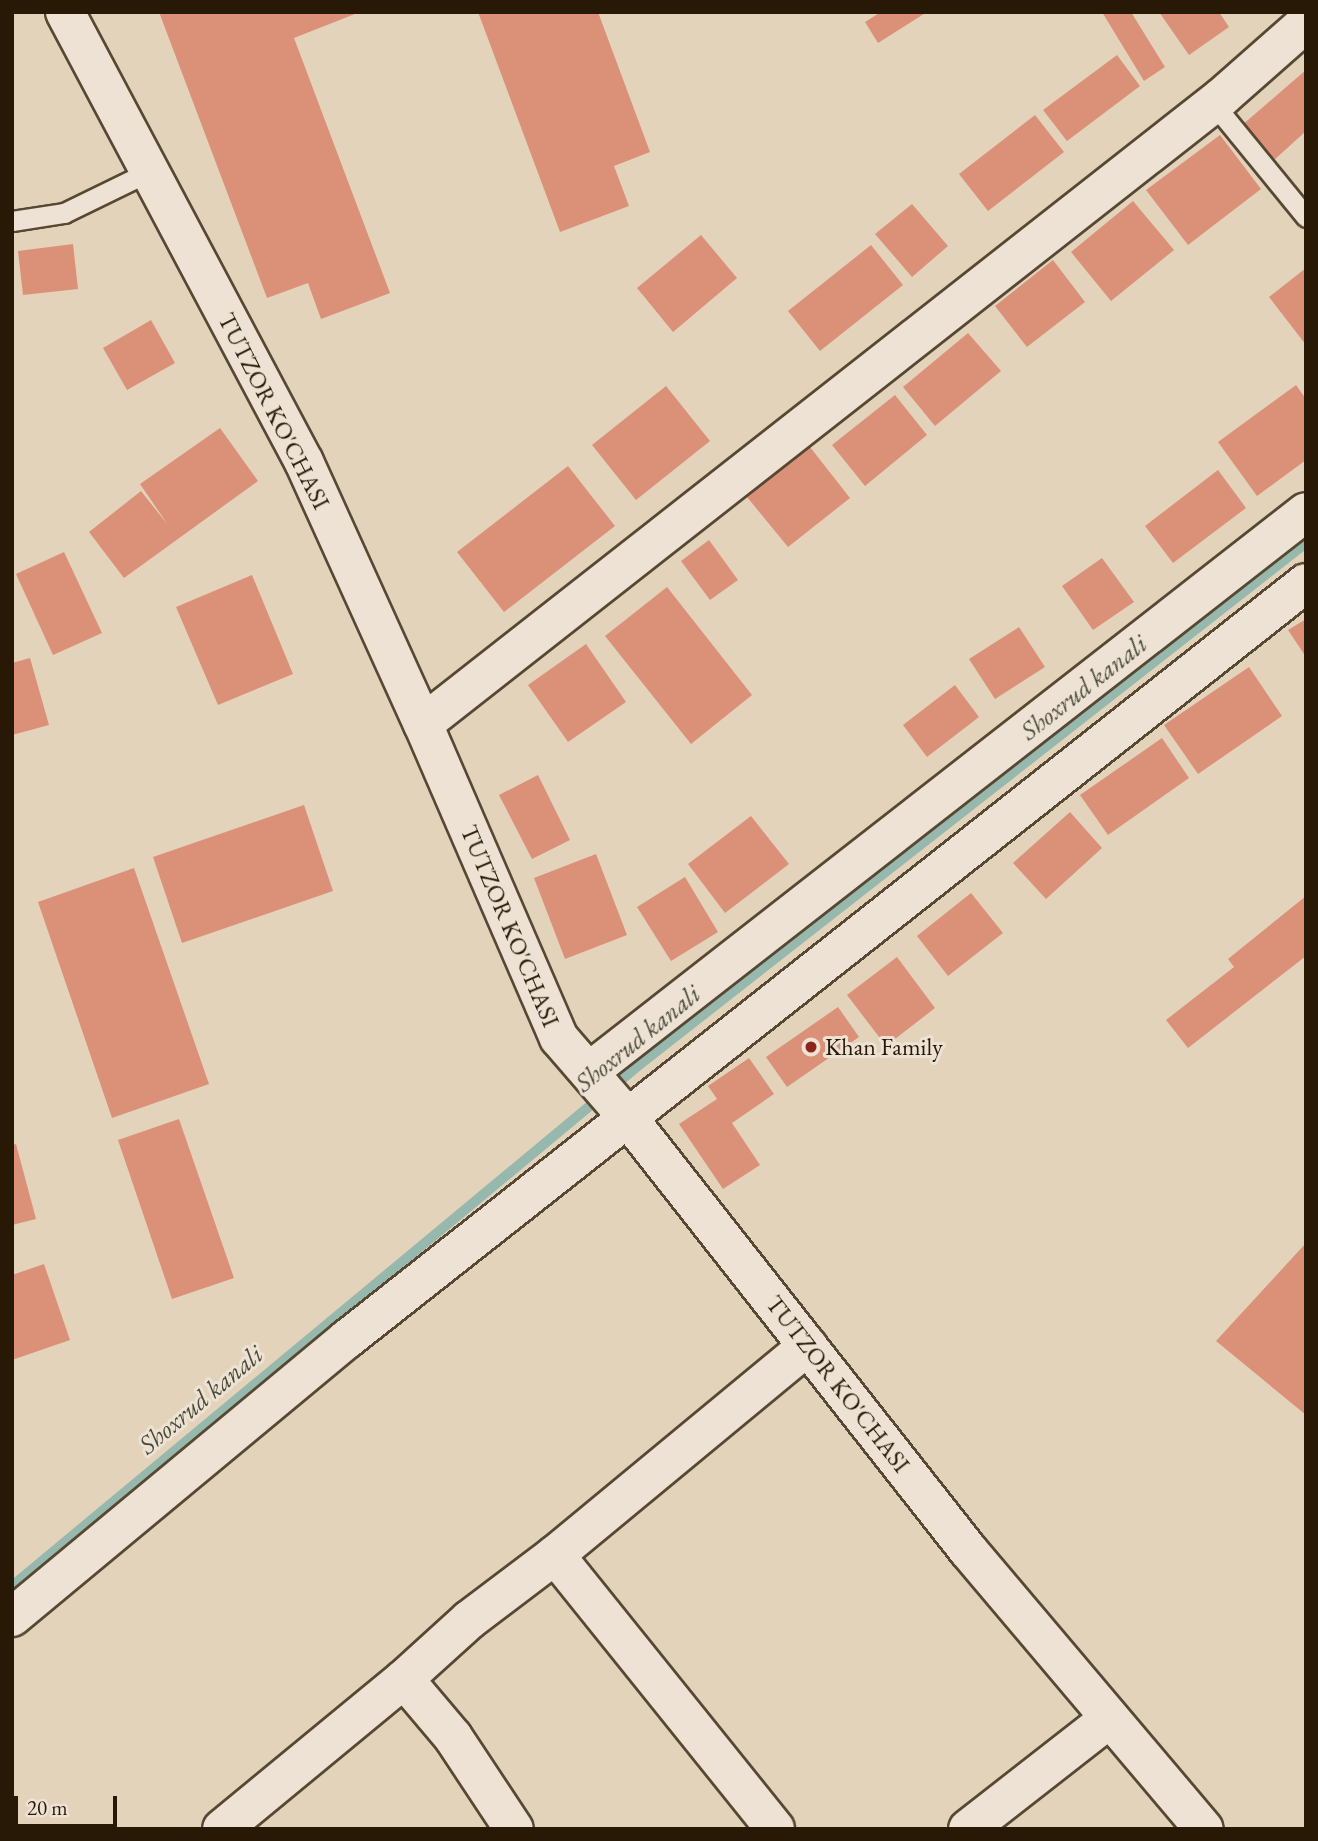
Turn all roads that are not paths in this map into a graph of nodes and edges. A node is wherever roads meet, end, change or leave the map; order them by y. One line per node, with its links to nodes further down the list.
1 (65, 12): 4 (street, TUTZOR KO'CHASI)
2 (1306, 23): 3 (street)
3 (1213, 103): 5 (lane); 9 (street)
4 (148, 172): 6 (lane); 9 (street, TUTZOR KO'CHASI)
5 (1306, 217)
6 (12, 221)
7 (1306, 512): 10 (street)
8 (1306, 583): 11 (street)
9 (423, 724): 10 (street, TUTZOR KO'CHASI)
10 (590, 1071): 11 (street, TUTZOR KO'CHASI)
11 (628, 1118): 12 (street, TUTZOR KO'CHASI); 14 (street)
12 (808, 1346): 13 (street); 16 (street, TUTZOR KO'CHASI)
13 (555, 1555): 15 (street); 19 (street)
14 (12, 1617)
15 (404, 1679): 17 (street); 18 (street)
16 (1110, 1717): 20 (street); 21 (street, TUTZOR KO'CHASI)
17 (222, 1829)
18 (514, 1829)
19 (775, 1829)
20 (968, 1829)
21 (1204, 1829)

